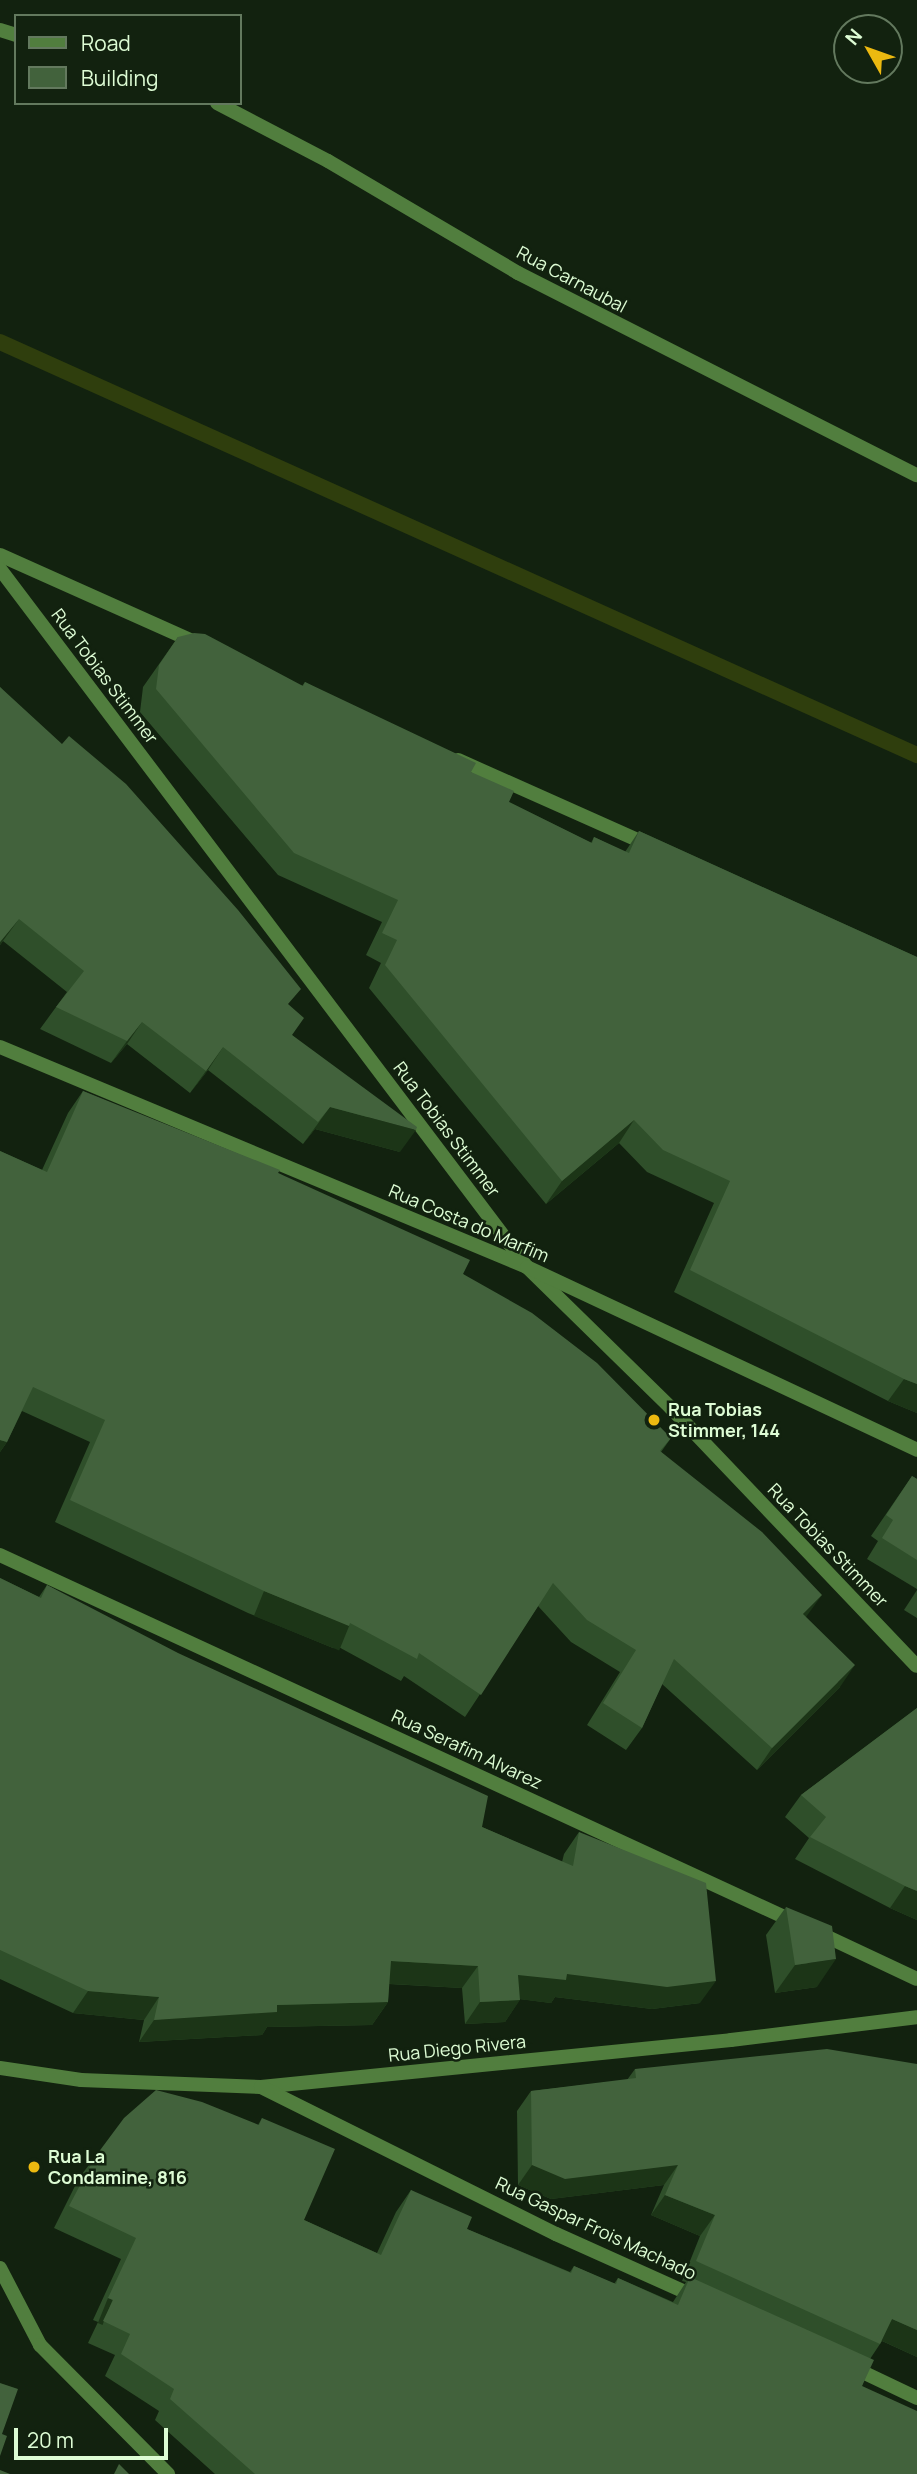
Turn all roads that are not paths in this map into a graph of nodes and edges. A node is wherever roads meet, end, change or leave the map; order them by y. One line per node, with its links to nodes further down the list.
1 (221, 105): 2 (street, Rua Carnaubal)
2 (917, 475)
3 (0, 555): 5 (street)
4 (0, 569): 9 (street, Rua Tobias Stimmer)
5 (214, 651)
6 (441, 752): 7 (street)
7 (668, 853)
8 (0, 1047): 9 (street, Rua Costa do Marfim)
9 (527, 1267): 10 (street, Rua Costa do Marfim); 12 (street, Rua Tobias Stimmer)
10 (917, 1450)
11 (0, 1555): 13 (street, Rua Serafim Alvarez)
12 (917, 1666)
13 (917, 1979)
14 (917, 2017): 16 (street, Rua Diego Rivera)
15 (0, 2068): 16 (street, Rua Diego Rivera)
16 (261, 2087): 18 (street, Rua Gaspar Frois Machado)
17 (0, 2268): 21 (street)
18 (707, 2301)
19 (833, 2358): 20 (street)
20 (917, 2398)
21 (168, 2474)

